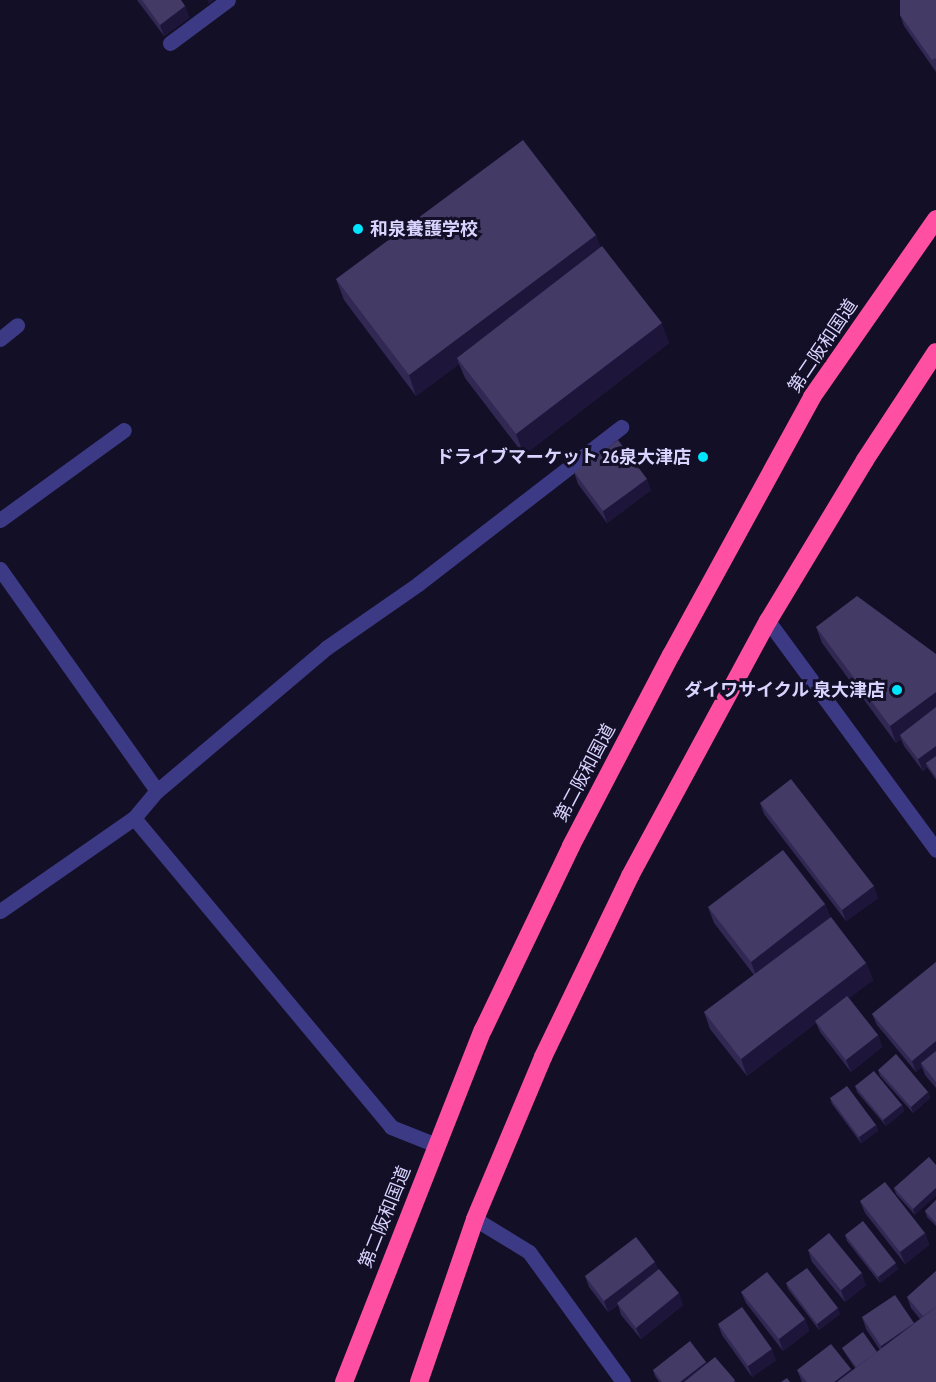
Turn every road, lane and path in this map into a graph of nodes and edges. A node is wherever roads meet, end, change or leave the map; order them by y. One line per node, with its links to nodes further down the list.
1 (228, 0): 2 (street)
2 (170, 43)
3 (936, 219): 16 (highway, 第二阪和国道)
4 (17, 325): 5 (street)
5 (0, 339)
6 (936, 352): 11 (highway)
7 (621, 427): 12 (street)
8 (124, 430): 9 (street)
9 (0, 520)
10 (0, 569): 12 (street)
11 (768, 621): 14 (street); 17 (highway)
12 (157, 790): 13 (street)
13 (134, 818): 15 (street); 16 (street)
14 (936, 850)
15 (0, 911)
16 (436, 1145): 18 (highway, 第二阪和国道)
17 (475, 1219): 19 (highway); 20 (street)
18 (344, 1382)
19 (419, 1382)
20 (623, 1382)

